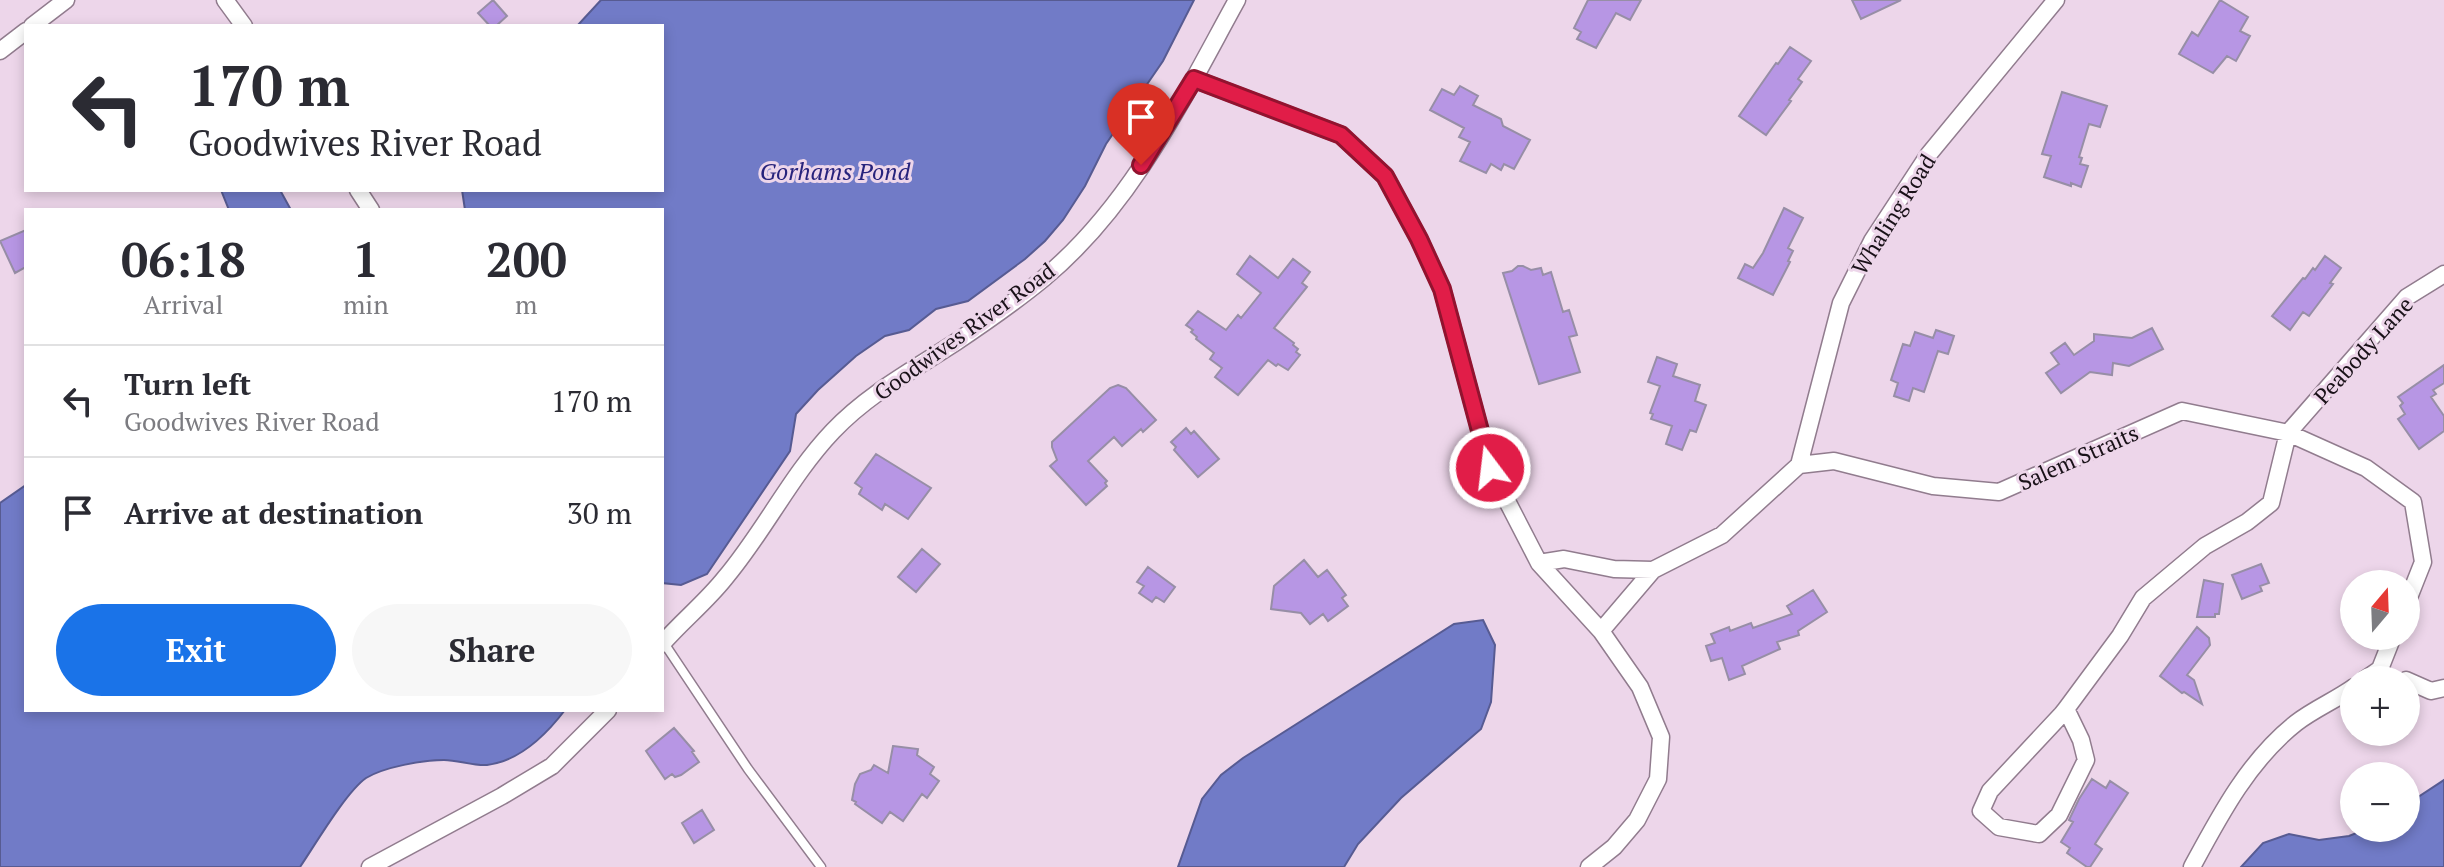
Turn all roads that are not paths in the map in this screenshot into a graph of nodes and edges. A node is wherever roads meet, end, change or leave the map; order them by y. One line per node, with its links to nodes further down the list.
1 (66, 0): 5 (street)
2 (225, 0): 6 (street)
3 (1237, 0): 9 (street, Goodwives River Road)
4 (2056, 0): 12 (street, Whaling Road)
5 (35, 24)
6 (243, 24)
7 (24, 33): 8 (street)
8 (0, 51)
9 (1194, 79): 13 (street); 17 (street, Goodwives River Road)
10 (2444, 274): 11 (street, Peabody Lane)
11 (2288, 433): 12 (street, Salem Straits); 15 (street, Salem Straits); 22 (street)
12 (1799, 465): 14 (street)
13 (1539, 563): 14 (street); 16 (street)
14 (1653, 570): 16 (street)
15 (2420, 570)
16 (1601, 631): 27 (street)
17 (664, 640)
18 (664, 645): 26 (lane)
19 (2420, 686): 20 (street)
20 (2444, 688)
21 (2340, 696): 28 (street)
22 (2066, 709): 22 (street)
23 (606, 712): 24 (street)
24 (399, 859): 25 (street)
25 (370, 867)
26 (821, 867)
27 (1589, 867)
28 (2192, 867)

